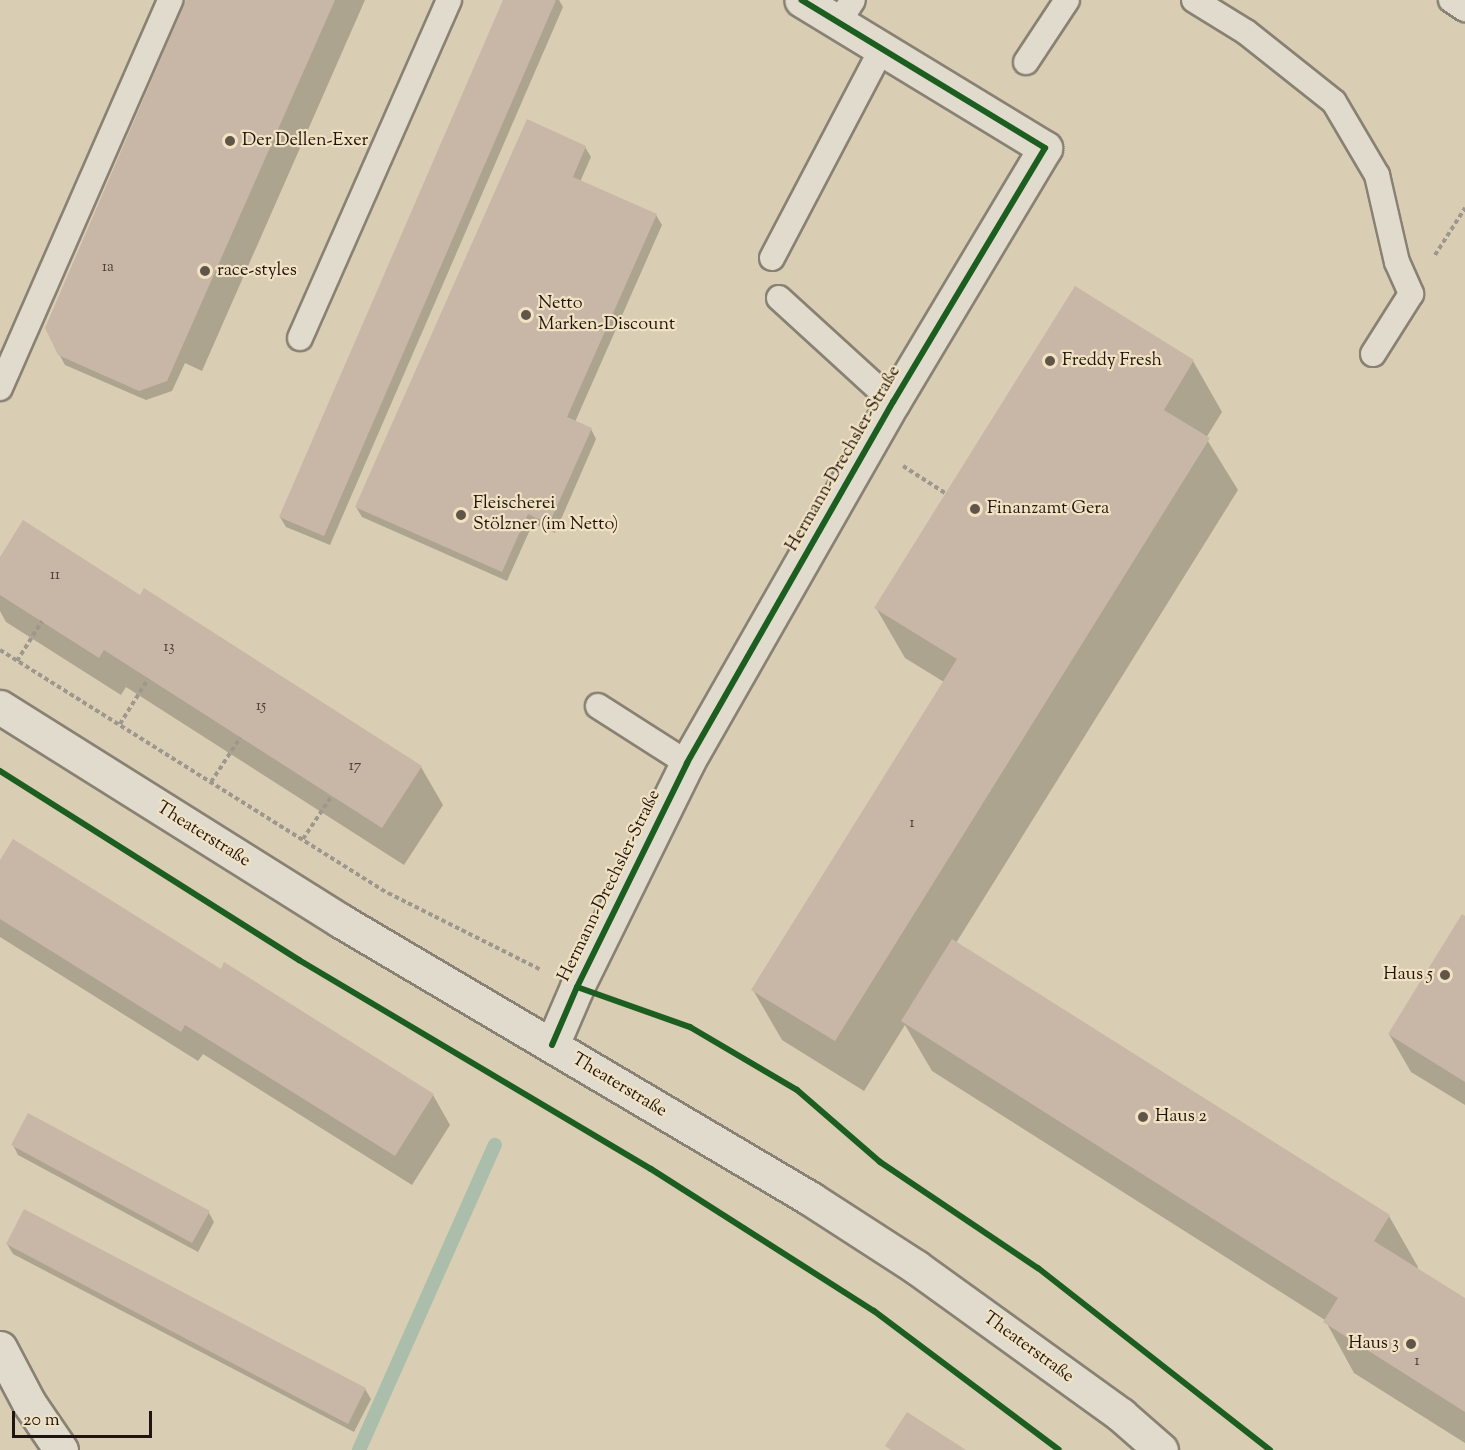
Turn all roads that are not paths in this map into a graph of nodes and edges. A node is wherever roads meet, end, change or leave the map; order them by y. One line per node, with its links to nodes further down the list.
1 (170, 0): 15 (lane)
2 (449, 0): 13 (lane)
3 (802, 0): 8 (street, Hermann-Drechsler-Straße)
4 (1066, 0): 10 (lane)
5 (1194, 0): 14 (lane)
6 (1452, 0): 7 (lane)
7 (1465, 9)
8 (846, 11): 9 (street, Hermann-Drechsler-Straße)
9 (881, 50): 11 (lane); 16 (street, Hermann-Drechsler-Straße)
10 (1026, 62)
11 (772, 258)
12 (779, 298): 16 (lane)
13 (300, 338)
14 (1373, 354)
15 (0, 388)
16 (893, 402): 19 (street, Hermann-Drechsler-Straße)
17 (598, 706): 19 (lane)
18 (0, 707): 20 (street, Theaterstraße)
19 (687, 763): 20 (street, Hermann-Drechsler-Straße)
20 (552, 1045): 23 (street, Theaterstraße)
21 (0, 1348): 22 (street)
22 (61, 1450)
23 (1161, 1450)

